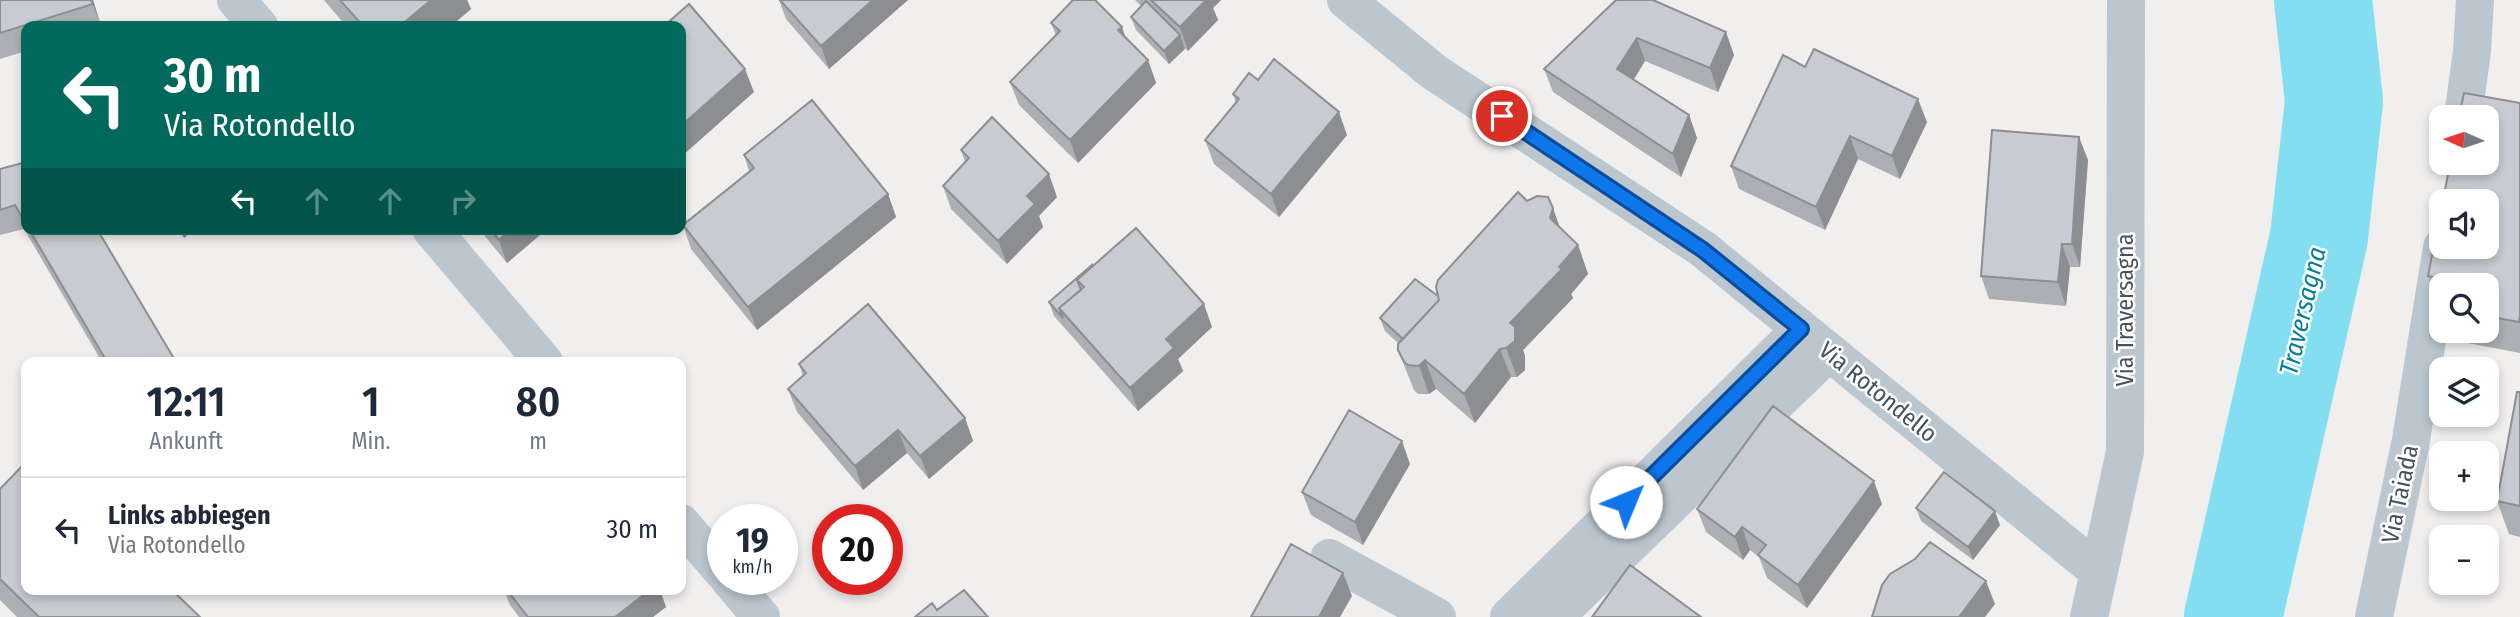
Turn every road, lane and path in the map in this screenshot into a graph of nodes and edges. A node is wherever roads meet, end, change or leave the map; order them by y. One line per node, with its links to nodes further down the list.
1 (236, 0): 5 (street)
2 (2126, 0): 14 (street, Via Traversagna)
3 (2475, 0): 6 (street)
4 (1361, 6): 9 (street, Via Rotondello)
5 (255, 21)
6 (2465, 105)
7 (436, 235): 10 (street)
8 (2440, 259): 21 (street, Via Taiada)
9 (1815, 341): 14 (street, Via Rotondello); 18 (street); 19 (street)
10 (540, 357)
11 (686, 529): 12 (street)
12 (707, 553)
13 (1329, 558): 17 (street)
14 (2098, 571): 20 (street, Via Traversagna)
15 (742, 595): 16 (street)
16 (761, 617)
17 (1437, 617)
18 (1509, 617)
19 (1555, 617)
20 (2089, 617)
21 (2374, 617)

